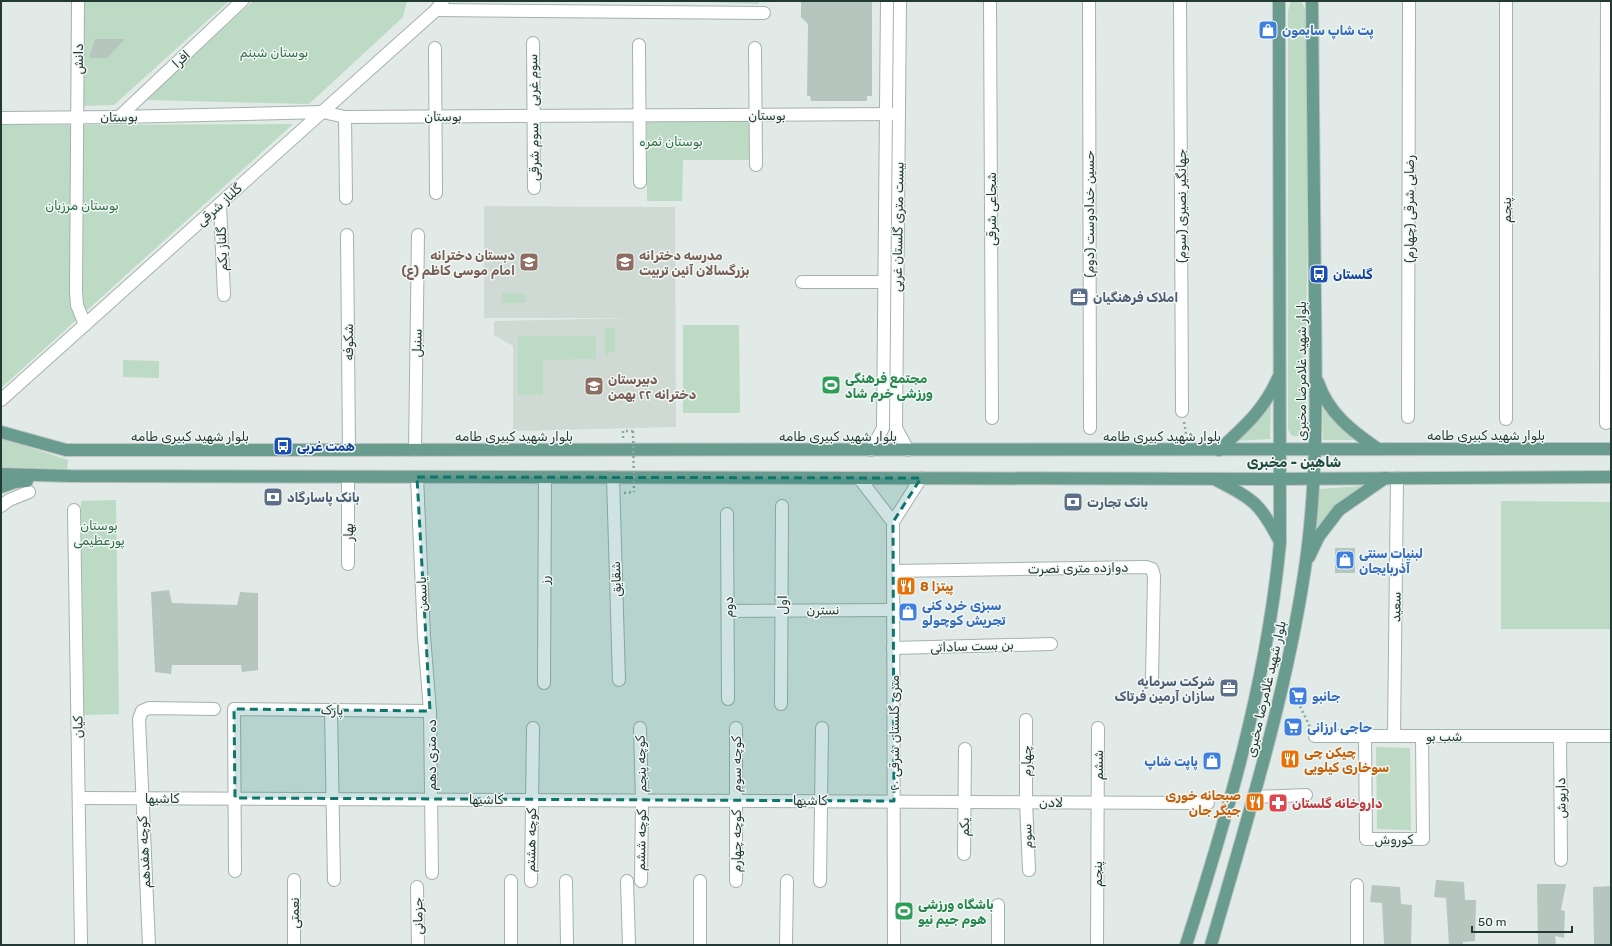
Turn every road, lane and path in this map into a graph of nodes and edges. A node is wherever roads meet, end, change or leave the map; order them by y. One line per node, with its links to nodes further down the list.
1 (78, 1): 26 (street, دانش)
2 (242, 1): 27 (street, افرا)
3 (887, 1): 20 (street, بیست متری گلستان غربی)
4 (900, 1): 21 (street, بیست متری گلستان غربی)
5 (990, 1): 47 (street, شجاعی شرقی)
6 (1088, 1): 51 (street, حسین خدادوست (دوم))
7 (1180, 1): 45 (street, جهانگیر نصیری (سوم))
8 (1279, 1): 42 (main road, بلوار شهید غلامرضا مخبری)
9 (1312, 1): 43 (main road, بلوار شهید غلامرضا مخبری)
10 (1409, 1): 46 (street, رضایی شرقی (چهارم))
11 (1506, 1): 48 (street, پنجم)
12 (1607, 1): 50 (street)
13 (440, 5): 14 (street); 19 (street, گلناز شرقی)
14 (764, 13)
15 (532, 44): 24 (street, سوم غربی)
16 (639, 45): 25 (street)
17 (436, 48): 23 (street)
18 (755, 48): 22 (street)
19 (323, 112): 27 (street, بوستان); 28 (street, بوستان); 35 (street, گلناز شرقی)
20 (885, 114): 21 (street, بوستان); 22 (street, بوستان); 39 (street, بیست متری گلستان غربی)
21 (899, 114): 61 (street, بیست متری گلستان غربی)
22 (757, 115): 25 (street, بوستان); 30 (street)
23 (437, 116): 24 (street, بوستان); 28 (street, بوستان); 33 (street)
24 (533, 116): 25 (street, بوستان); 32 (street, سوم شرقی)
25 (640, 116): 31 (street)
26 (78, 117): 27 (street, بوستان); 29 (street, بوستان); 41 (street, دانش)
27 (119, 117)
28 (346, 117): 34 (street)
29 (1, 118)
30 (756, 165)
31 (640, 182)
32 (534, 188)
33 (436, 193)
34 (346, 198)
35 (220, 204): 40 (street, گلناز یکم); 41 (street, گلناز شرقی)
36 (347, 235): 58 (street, شکوفه)
37 (418, 235): 59 (street, سنبل)
38 (802, 282): 39 (street)
39 (883, 282): 60 (street, بیست متری گلستان غربی)
40 (224, 295)
41 (85, 325): 44 (street, گلناز شرقی)
42 (1279, 375): 63 (main road); 64 (main road, بلوار شهید غلامرضا مخبری)
43 (1316, 375): 55 (main road, بلوار شهید غلامرضا مخبری); 56 (main road)
44 (1, 400)
45 (1182, 412): 62 (path)
46 (1408, 416)
47 (992, 418)
48 (1506, 419)
49 (1, 423): 57 (main road)
50 (1606, 423)
51 (1090, 428)
52 (623, 431): 80 (path, bridge)
53 (1, 432): 57 (main road)
54 (1611, 448): 56 (main road, بلوار شهید کبیری طامه)
55 (1314, 449): 56 (main road, بلوار شهید کبیری طامه); 64 (main road, بلوار شهید کبیری طامه); 76 (main road, بلوار شهید غلامرضا مخبری)
56 (1378, 449)
57 (66, 450): 58 (main road, بلوار شهید کبیری طامه)
58 (349, 450): 59 (main road, بلوار شهید کبیری طامه)
59 (416, 450): 60 (main road, بلوار شهید کبیری طامه)
60 (871, 450): 61 (main road, بلوار شهید کبیری طامه)
61 (908, 450): 62 (main road, بلوار شهید کبیری طامه)
62 (1188, 450): 63 (main road, بلوار شهید کبیری طامه)
63 (1219, 450): 64 (main road, بلوار شهید کبیری طامه)
64 (1280, 450): 75 (main road, بلوار شهید غلامرضا مخبری)
65 (1, 474): 66 (main road)
66 (70, 476): 67 (main road); 78 (main road)
67 (348, 477): 68 (main road); 87 (street, بهار)
68 (417, 477): 69 (main road); 103 (street, یاسمن)
69 (544, 477): 70 (main road); 97 (street, رز)
70 (613, 477): 72 (main road); 96 (street, شقایق)
71 (1611, 477): 77 (main road)
72 (859, 478): 73 (main road); 85 (street)
73 (920, 478): 74 (main road); 85 (street)
74 (1214, 478): 75 (main road); 86 (main road)
75 (1280, 478): 76 (main road); 86 (main road, بلوار شهید غلامرضا مخبری)
76 (1313, 478): 77 (main road); 88 (main road, بلوار شهید غلامرضا مخبری)
77 (1391, 478): 88 (main road); 112 (street, سعید)
78 (1, 487)
79 (29, 492): 81 (street)
80 (624, 493)
81 (1, 506)
82 (782, 506): 92 (street, اول)
83 (74, 510): 119 (street, کیان)
84 (727, 514): 91 (street, دوم)
85 (893, 522): 89 (street, ۲۰ متری گلستان شرقی)
86 (1280, 543): 164 (main road, بلوار شهید غلامرضا مخبری)
87 (348, 564)
88 (1305, 566): 118 (main road, بلوار شهید غلامرضا مخبری)
89 (893, 571): 90 (street, ۲۰ متری گلستان شرقی); 95 (street, دوازده متری نصرت)
90 (893, 610): 92 (street, نسترن); 94 (street, ۲۰ متری گلستان شرقی)
91 (728, 611): 92 (street, نسترن); 98 (street, دوم)
92 (782, 611): 100 (street, اول)
93 (1051, 644): 94 (street, بن بست ساداتی)
94 (893, 648): 128 (street, ۲۰ متری گلستان شرقی)
95 (1152, 679)
96 (619, 680)
97 (544, 683)
98 (728, 699)
99 (1298, 702): 110 (path)
100 (781, 704)
101 (214, 709): 120 (street, کوچه هفدهم)
102 (331, 710): 103 (street, پارک); 121 (street, پارک); 122 (street)
103 (430, 711): 123 (street, ده متری دهم)
104 (1026, 720): 130 (street, چهارم)
105 (533, 728): 124 (street, کوچه هشتم)
106 (640, 728): 125 (street, کوچه پنجم)
107 (736, 728): 126 (street, کوچه سوم)
108 (822, 728): 127 (street)
109 (1098, 728): 131 (street, ششم)
110 (1315, 736): 111 (street, شب بو)
111 (1365, 736): 112 (street, شب بو); 113 (street, کوروش)
112 (1394, 736): 113 (street, شب بو)
113 (1422, 736): 114 (street, شب بو)
114 (1560, 736): 115 (street, شب بو); 134 (street, داریوش)
115 (1611, 736)
116 (965, 750): 129 (street)
117 (1306, 795): 118 (street)
118 (1254, 797): 165 (main road, بلوار شهید غلامرضا مخبری)
119 (79, 798): 120 (street, کاشیها); 152 (street, کیان)
120 (142, 798): 121 (street, کاشیها); 153 (street, کوچه هفدهم)
121 (235, 798): 122 (street, کاشیها); 136 (street)
122 (333, 799): 123 (street, کاشیها); 139 (street)
123 (431, 799): 124 (street, کاشیها); 137 (street, ده متری دهم)
124 (532, 799): 125 (street, کاشیها); 141 (street, کوچه هشتم)
125 (642, 800): 126 (street, کاشیها); 144 (street, کوچه ششم)
126 (736, 800): 127 (street, کاشیها); 146 (street, کوچه چهارم)
127 (821, 800): 128 (street, کاشیها); 148 (street)
128 (894, 800): 129 (street, لادن); 161 (street, ۲۰ متری گلستان شرقی)
129 (965, 801): 130 (street, لادن); 133 (street, یکم)
130 (1026, 802): 131 (street, لادن); 135 (street, سوم)
131 (1098, 802): 132 (street, لادن); 163 (street, پنجم)
132 (1208, 803)
133 (964, 854)
134 (1561, 860)
135 (1029, 870)
136 (235, 871)
137 (432, 873)
138 (294, 880): 154 (street, نعمتی)
139 (334, 880)
140 (511, 881): 156 (street)
141 (531, 881)
142 (566, 881): 157 (street)
143 (627, 881): 158 (street)
144 (641, 881)
145 (700, 881): 159 (street)
146 (736, 881)
147 (787, 881): 160 (street)
148 (820, 881)
149 (1357, 885): 166 (street)
150 (417, 887): 155 (street, جزمانی)
151 (998, 905): 162 (street)
152 (80, 945)
153 (150, 945)
154 (294, 945)
155 (418, 945)
156 (511, 945)
157 (567, 945)
158 (629, 945)
159 (700, 945)
160 (786, 945)
161 (894, 945)
162 (998, 945)
163 (1097, 945)
164 (1186, 945)
165 (1211, 945)
166 (1357, 945)

